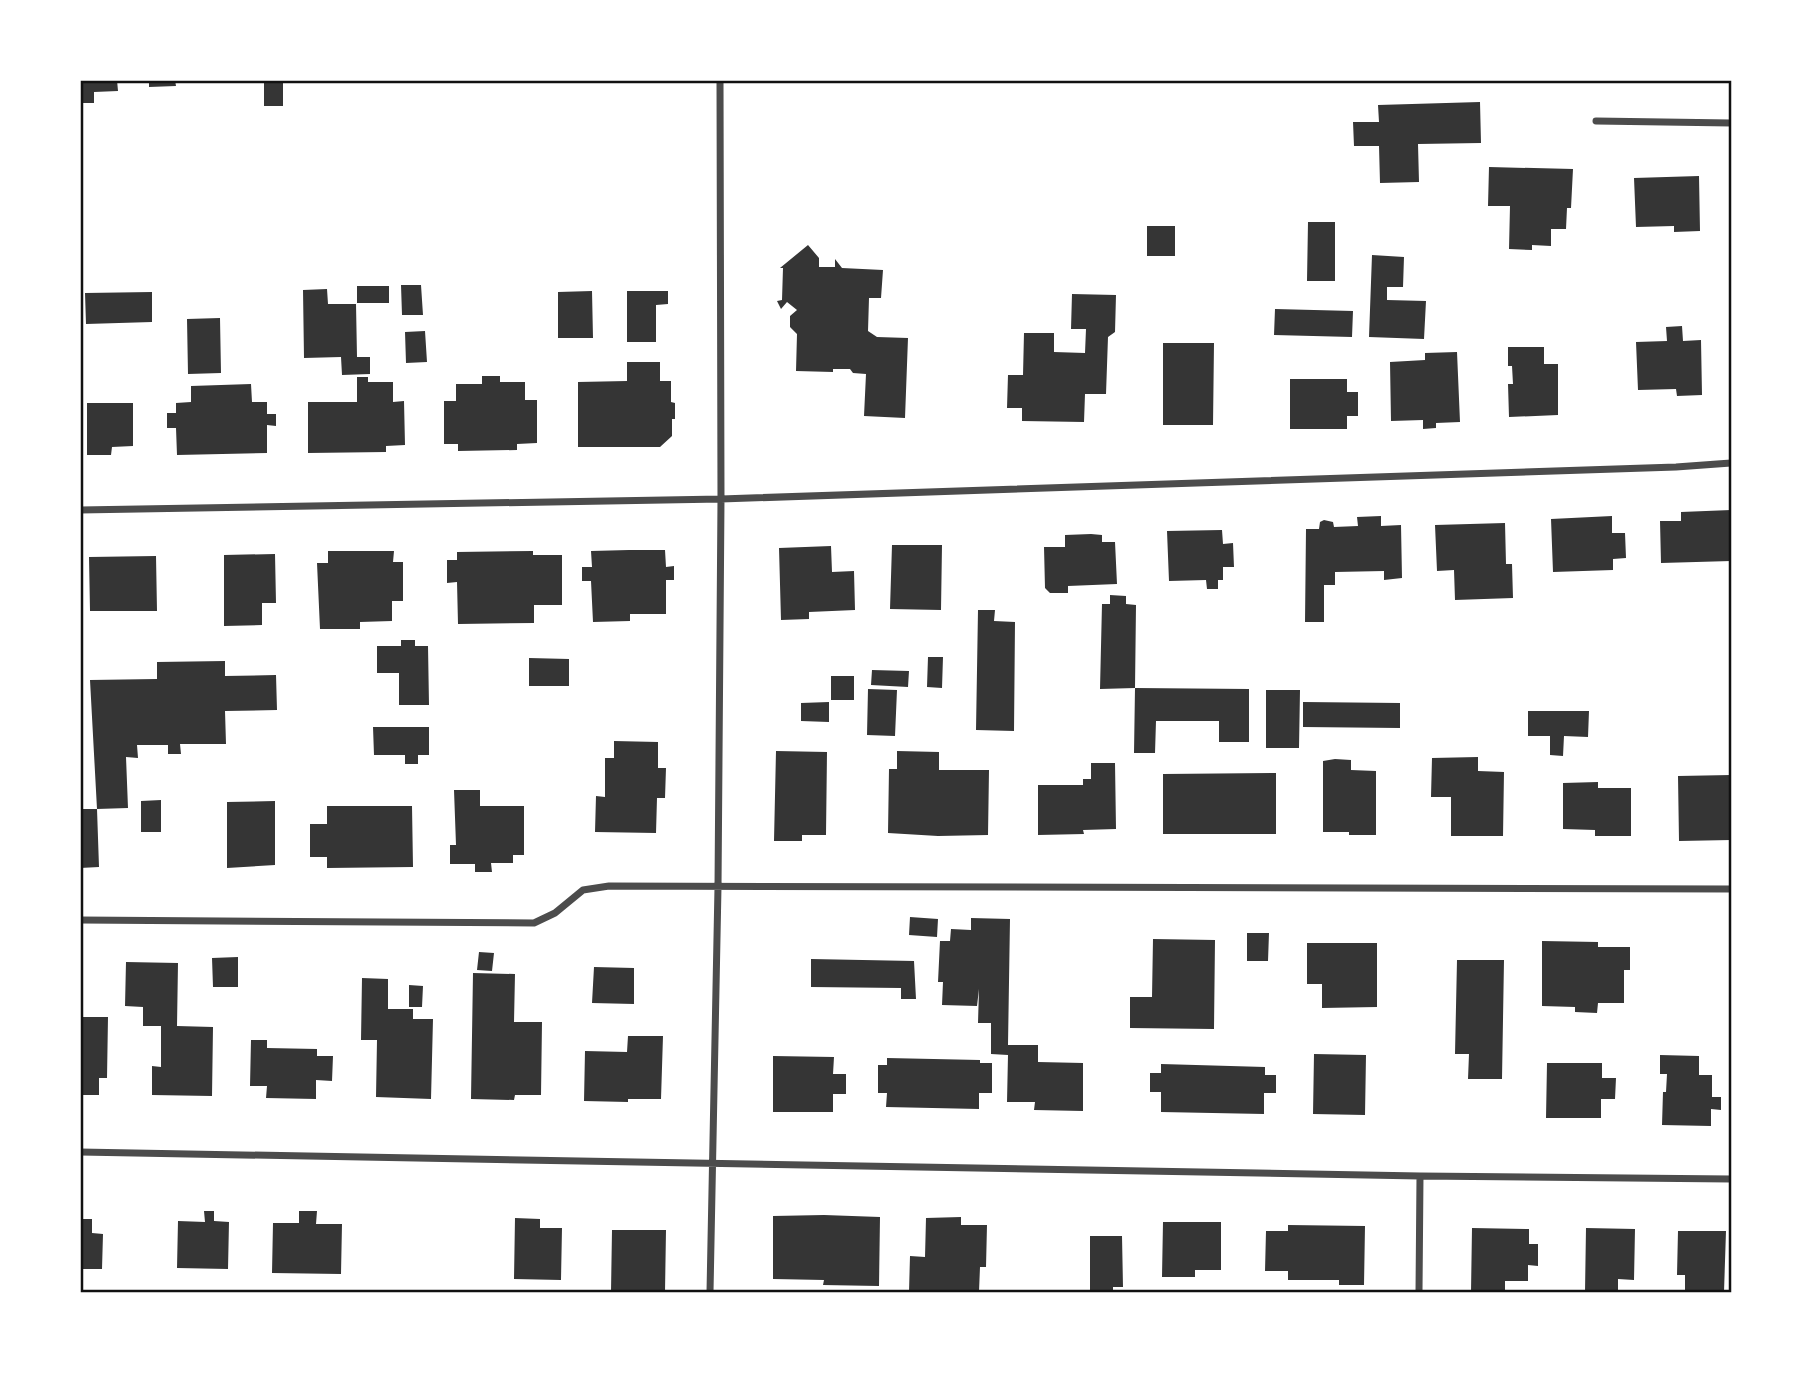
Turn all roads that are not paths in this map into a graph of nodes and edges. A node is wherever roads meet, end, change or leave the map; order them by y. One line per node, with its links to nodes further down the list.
1 (720, 80): 5 (street)
2 (1596, 121): 3 (street)
3 (1731, 123)
4 (1731, 463): 5 (street)
5 (721, 499): 6 (street); 7 (street)
6 (80, 510)
7 (719, 887): 8 (street); 9 (street); 11 (street)
8 (1731, 889)
9 (80, 920)
10 (80, 1152): 11 (street)
11 (712, 1163): 12 (street); 14 (street)
12 (1420, 1176): 13 (street); 15 (street)
13 (1731, 1179)
14 (710, 1293)
15 (1419, 1293)

